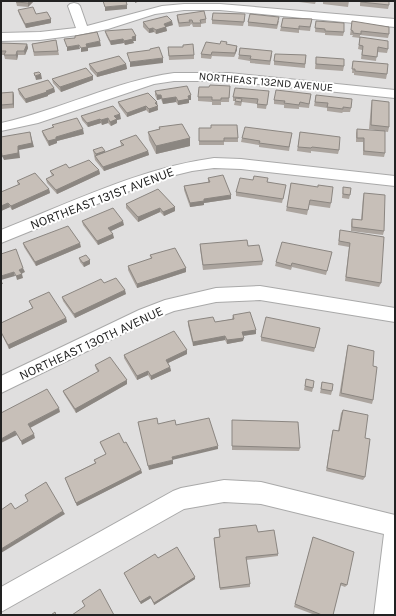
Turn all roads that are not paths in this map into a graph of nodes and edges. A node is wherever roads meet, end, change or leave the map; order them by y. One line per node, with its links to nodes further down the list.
1 (74, 6): 3 (street)
2 (395, 23): 3 (street)
3 (82, 29): 4 (street)
4 (1, 37)
5 (395, 94): 6 (street, NORTHEAST 132ND AVENUE)
6 (1, 127)
7 (395, 181): 8 (street, NORTHEAST 131ST AVENUE)
8 (1, 237)
9 (395, 315): 10 (street, NORTHEAST 130TH AVENUE)
10 (1, 385)
11 (395, 526): 13 (street)
12 (395, 535): 14 (street)
13 (1, 600)
14 (386, 615)

